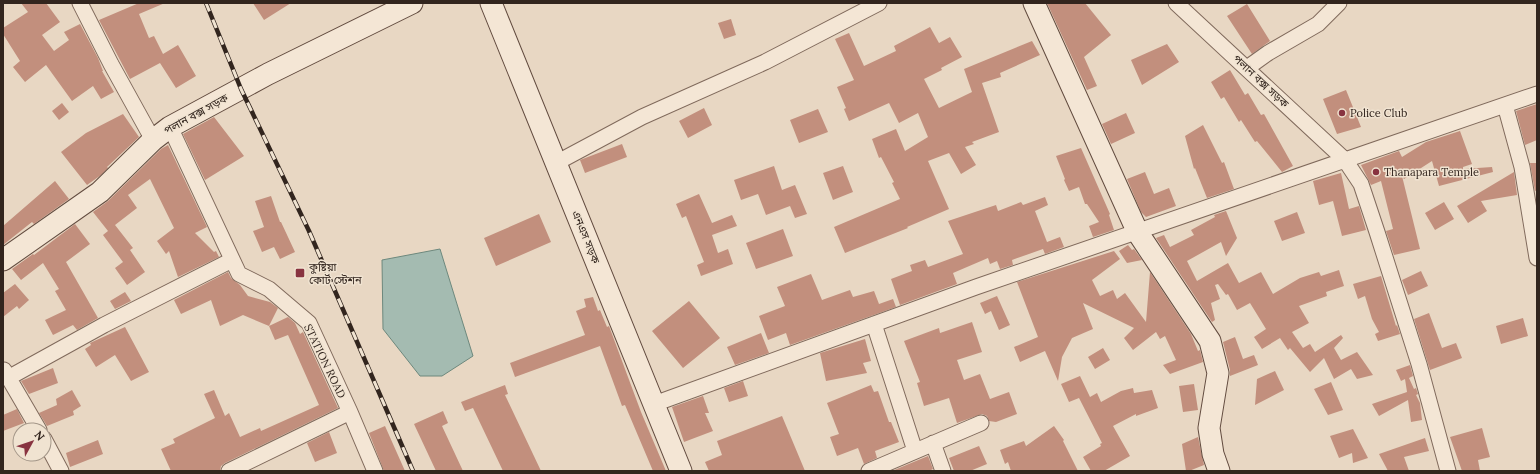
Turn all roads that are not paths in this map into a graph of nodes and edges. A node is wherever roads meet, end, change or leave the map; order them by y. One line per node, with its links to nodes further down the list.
1 (80, 3): 12 (street)
2 (412, 3): 11 (main road, পলান বক্স সড়ক)
3 (491, 3): 14 (main road, এনএস সড়ক)
4 (879, 3): 14 (street)
5 (1034, 3): 15 (main road)
6 (1176, 3): 8 (street, পলান বক্স সড়ক)
7 (1339, 3): 8 (street)
8 (1247, 68): 13 (street, পলান বক্স সড়ক)
9 (1537, 94): 10 (street)
10 (1505, 105): 13 (street); 16 (street)
11 (170, 127): 12 (main road, পলান বক্স সড়ক); 18 (street, STATION ROAD)
12 (153, 140): 17 (main road, পলান বক্স সড়ক)
13 (1345, 160): 15 (street); 35 (street, পলান বক্স সড়ক)
14 (556, 162): 21 (main road, এনএস সড়ক)
15 (1138, 233): 19 (street); 34 (main road)
16 (1537, 258)
17 (3, 260)
18 (232, 260): 20 (street); 22 (street, STATION ROAD)
19 (874, 324): 21 (street); 26 (street)
20 (6, 374): 23 (street)
21 (654, 404): 31 (main road, এনএস সড়ক)
22 (350, 412): 29 (street); 30 (street, STATION ROAD)
23 (34, 422)
24 (981, 423): 25 (street)
25 (933, 443): 26 (street); 33 (street)
26 (915, 451): 32 (street)
27 (52, 454): 28 (street)
28 (61, 471)
29 (229, 471)
30 (375, 471)
31 (681, 471)
32 (870, 471)
33 (943, 471)
34 (1219, 471)
35 (1448, 471)

